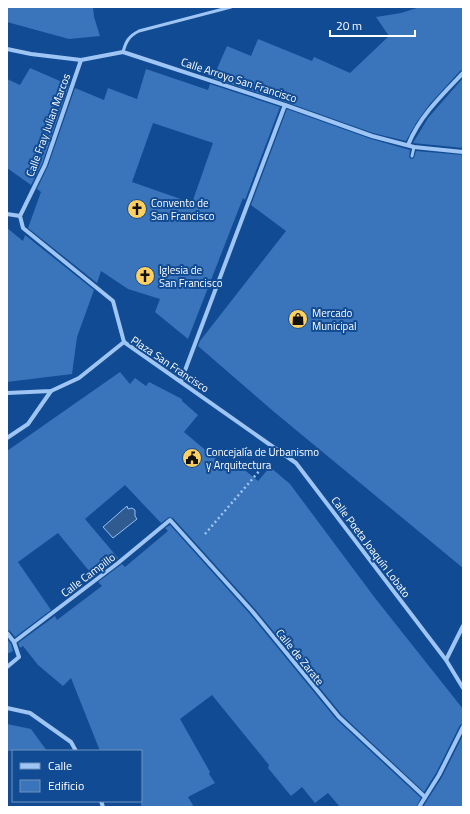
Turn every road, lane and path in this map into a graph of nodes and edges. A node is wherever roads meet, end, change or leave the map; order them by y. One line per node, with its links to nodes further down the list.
1 (231, 7): 3 (lane)
2 (7, 49): 4 (street, Calle Arroyo San Francisco)
3 (122, 52): 4 (street, Calle Arroyo San Francisco); 6 (street, Calle Arroyo San Francisco)
4 (81, 60): 12 (street, Calle Fray Julian Marcos)
5 (463, 73): 7 (street)
6 (285, 105): 7 (street, Calle Arroyo San Francisco); 14 (street)
7 (408, 145): 8 (street, Calle Arroyo San Francisco)
8 (414, 147): 9 (street, Calle Arroyo San Francisco); 10 (lane)
9 (463, 152)
10 (412, 156)
11 (7, 214): 12 (street)
12 (20, 216): 13 (street)
13 (124, 342): 14 (street, Plaza San Francisco); 15 (street, Plaza San Francisco)
14 (181, 381): 18 (street, Plaza San Francisco)
15 (51, 391): 16 (street); 17 (street)
16 (7, 393)
17 (7, 438)
18 (278, 449): 20 (path); 24 (street, Calle Poeta Joaquín Lobato)
19 (170, 520): 20 (street, Calle de Zarate); 23 (street, Calle Campillo)
20 (194, 547): 30 (street, Calle de Zarate)
21 (463, 626): 24 (street)
22 (7, 633): 23 (street)
23 (14, 642): 25 (street)
24 (446, 660): 26 (street, Calle Poeta Joaquín Lobato)
25 (7, 667)
26 (463, 688)
27 (7, 708): 29 (street)
28 (463, 727): 30 (street)
29 (75, 750)
30 (426, 797): 31 (street)
31 (418, 807)

